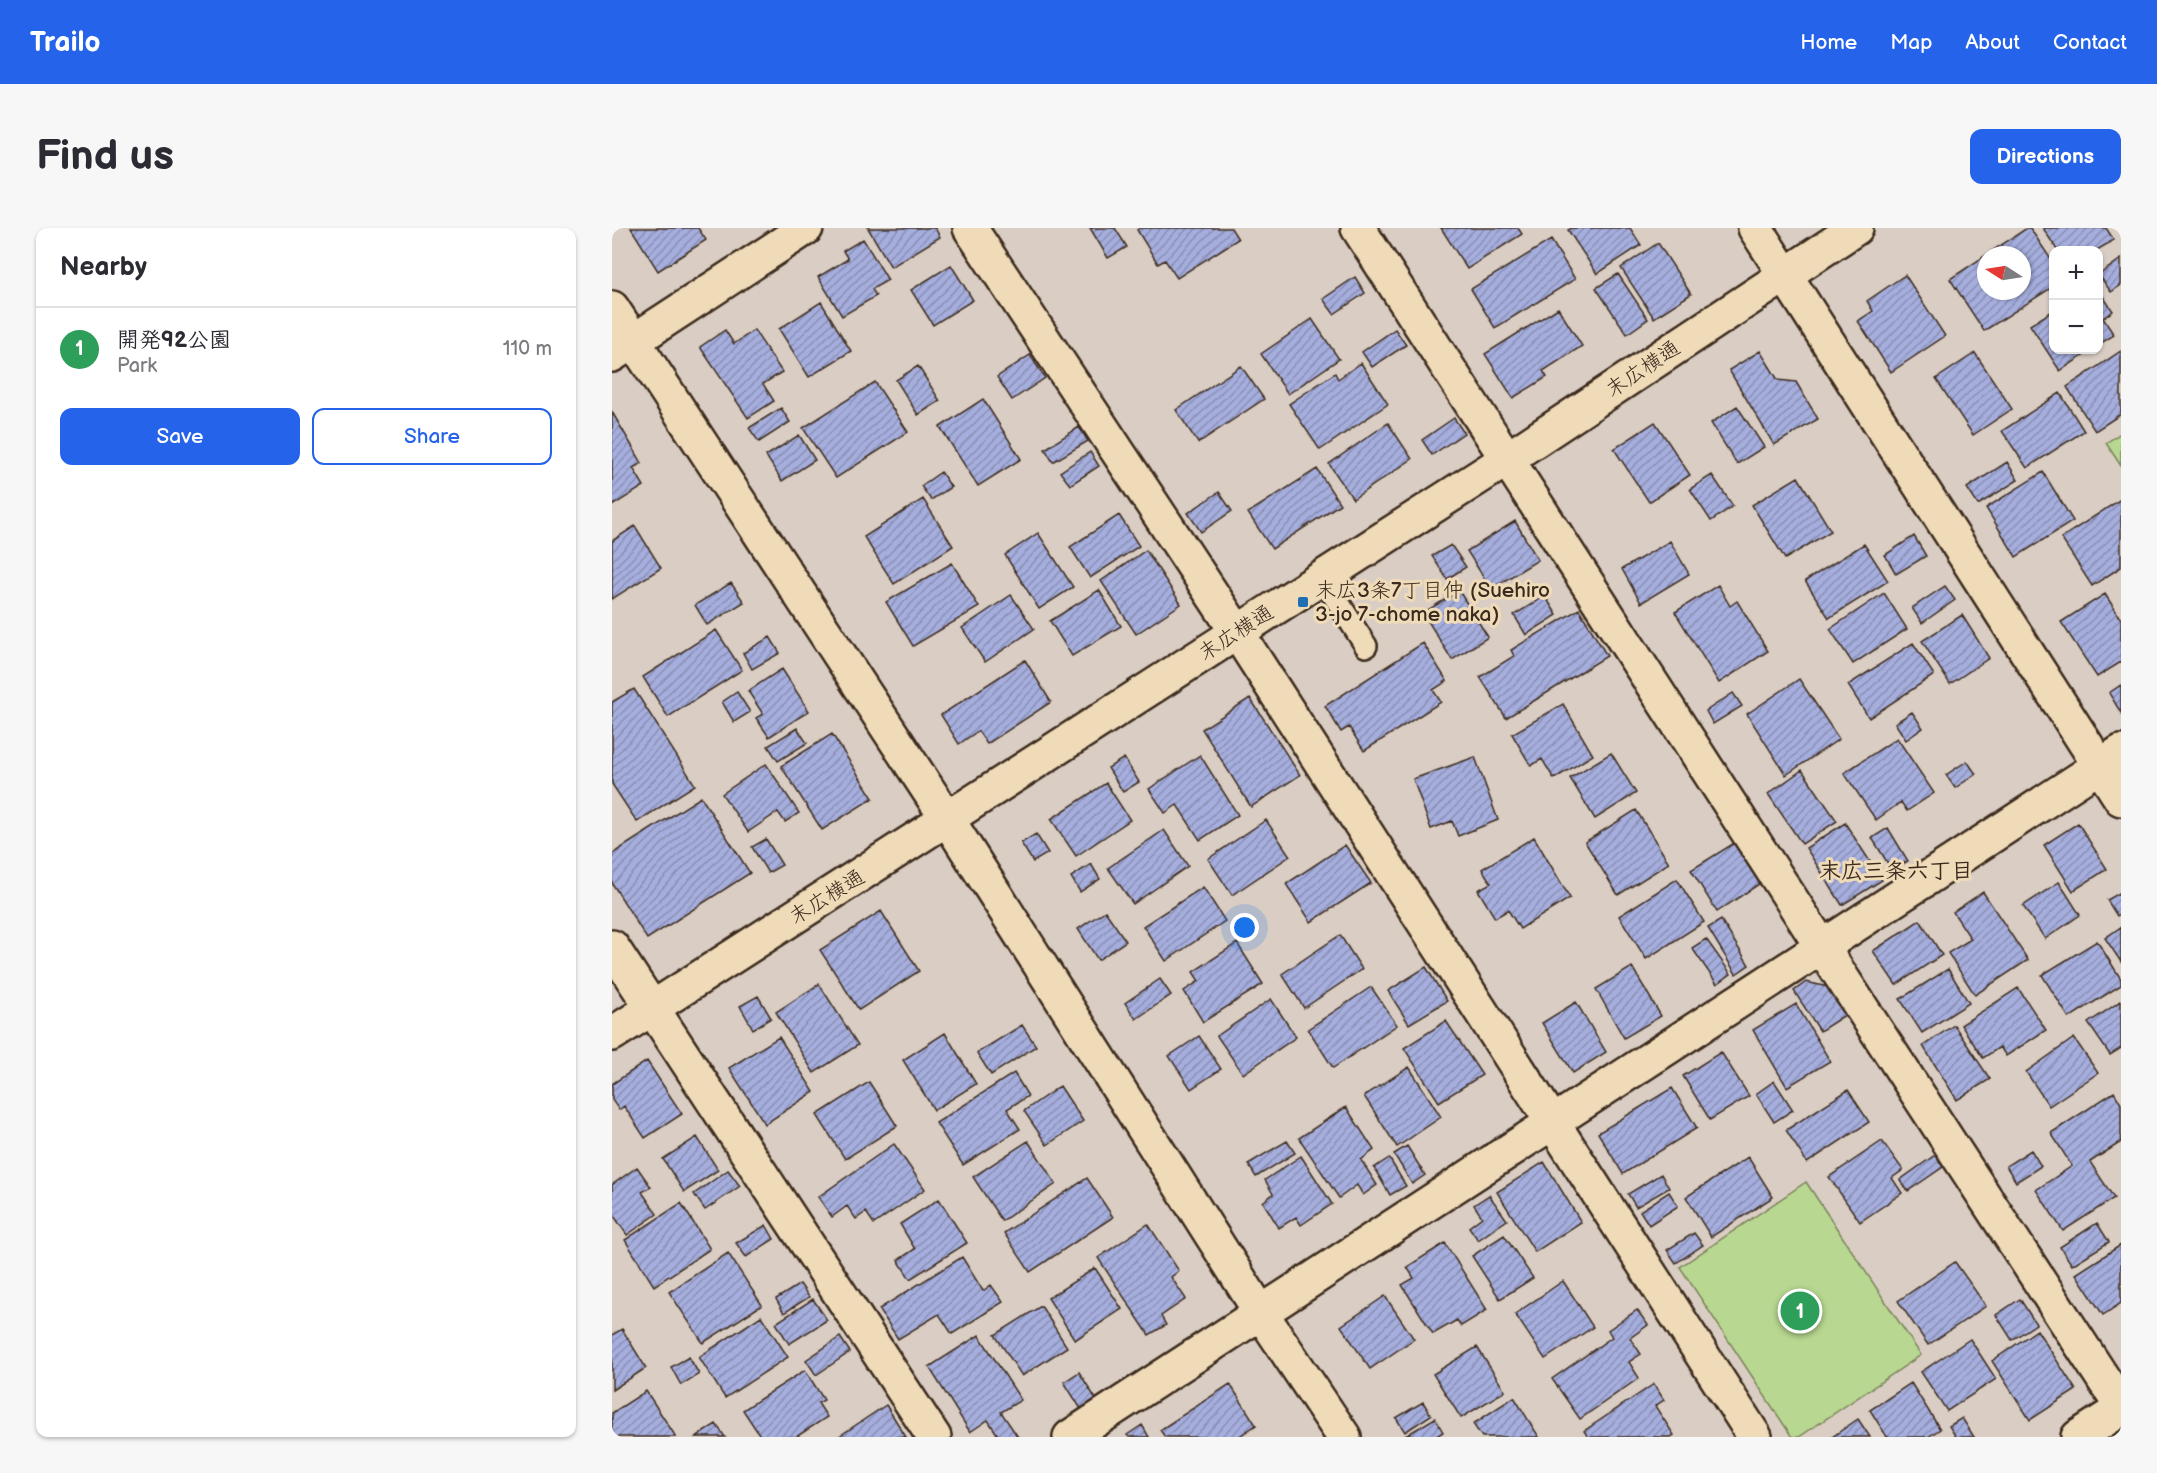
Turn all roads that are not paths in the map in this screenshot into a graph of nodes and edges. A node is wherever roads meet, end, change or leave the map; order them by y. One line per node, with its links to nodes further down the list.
1 (806, 228): 8 (street)
2 (970, 228): 11 (street)
3 (1358, 228): 9 (street)
4 (1755, 228): 6 (street)
5 (1856, 228): 6 (street, 末広横通)
6 (1785, 275): 9 (street, 末広横通); 13 (street)
7 (612, 308): 8 (street)
8 (623, 348): 15 (street)
9 (1508, 459): 10 (street, 末広横通); 17 (street)
10 (1322, 577): 11 (street, 末広横通); 12 (lane)
11 (1237, 632): 15 (street, 末広横通); 20 (street)
12 (1366, 646)
13 (2110, 759): 14 (street); 17 (street)
14 (2121, 799)
15 (948, 820): 18 (street, 末広横通); 21 (street)
16 (612, 947): 18 (street)
17 (1822, 947): 20 (street); 22 (street)
18 (651, 1008): 19 (street, 末広横通); 23 (street)
19 (612, 1034)
20 (1552, 1124): 21 (street); 26 (street)
21 (1261, 1313): 24 (street); 25 (street)
22 (2121, 1408): 27 (street)
23 (934, 1437)
24 (1070, 1437)
25 (1344, 1437)
26 (1755, 1437)
27 (2078, 1437)

